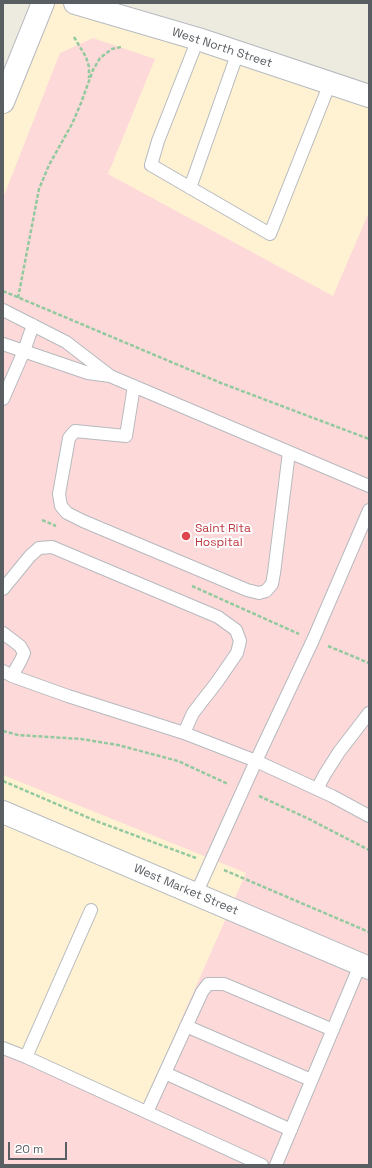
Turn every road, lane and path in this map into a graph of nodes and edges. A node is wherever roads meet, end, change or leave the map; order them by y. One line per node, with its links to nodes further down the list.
1 (43, 3): 10 (street)
2 (74, 3): 4 (street, West North Street)
3 (74, 37): 7 (path)
4 (198, 40): 6 (street, West North Street); 11 (lane)
5 (121, 47): 7 (path)
6 (238, 52): 8 (street, West North Street); 11 (lane)
7 (89, 81): 13 (path)
8 (330, 83): 9 (street, West North Street); 11 (lane)
9 (369, 96)
10 (3, 102)
11 (190, 188)
12 (3, 291): 13 (path)
13 (18, 298): 21 (path)
14 (3, 310): 15 (lane)
15 (33, 325): 17 (lane); 18 (lane)
16 (3, 344): 17 (lane)
17 (24, 351): 18 (lane); 20 (lane)
18 (110, 376): 19 (lane)
19 (134, 386): 22 (lane); 22 (lane)
20 (3, 399)
21 (369, 439)
22 (289, 452): 23 (lane)
23 (369, 486)
24 (369, 510): 30 (lane)
25 (42, 520): 26 (path)
26 (56, 526)
27 (192, 586): 30 (path)
28 (3, 589): 35 (lane)
29 (3, 633): 32 (lane)
30 (313, 640): 31 (path); 36 (lane)
31 (369, 663)
32 (7, 673): 35 (lane)
33 (369, 713): 39 (lane)
34 (3, 731): 38 (path)
35 (184, 733): 36 (lane)
36 (256, 761): 39 (lane); 44 (lane)
37 (3, 781): 44 (path)
38 (228, 784)
39 (317, 789): 42 (lane)
40 (259, 796): 43 (path)
41 (3, 812): 45 (street, West Market Street)
42 (369, 816)
43 (369, 850)
44 (209, 864): 45 (lane); 47 (path)
45 (196, 894): 48 (street, West Market Street)
46 (91, 910): 52 (lane)
47 (369, 932)
48 (365, 966): 50 (lane)
49 (186, 1026): 50 (lane); 53 (lane); 54 (lane)
50 (333, 1030): 54 (lane)
51 (3, 1048): 52 (lane)
52 (26, 1057): 55 (lane)
53 (165, 1073): 55 (lane); 56 (lane)
54 (311, 1080): 56 (lane)
55 (147, 1112): 57 (lane)
56 (291, 1130): 58 (lane)
57 (262, 1165)
58 (276, 1165)

